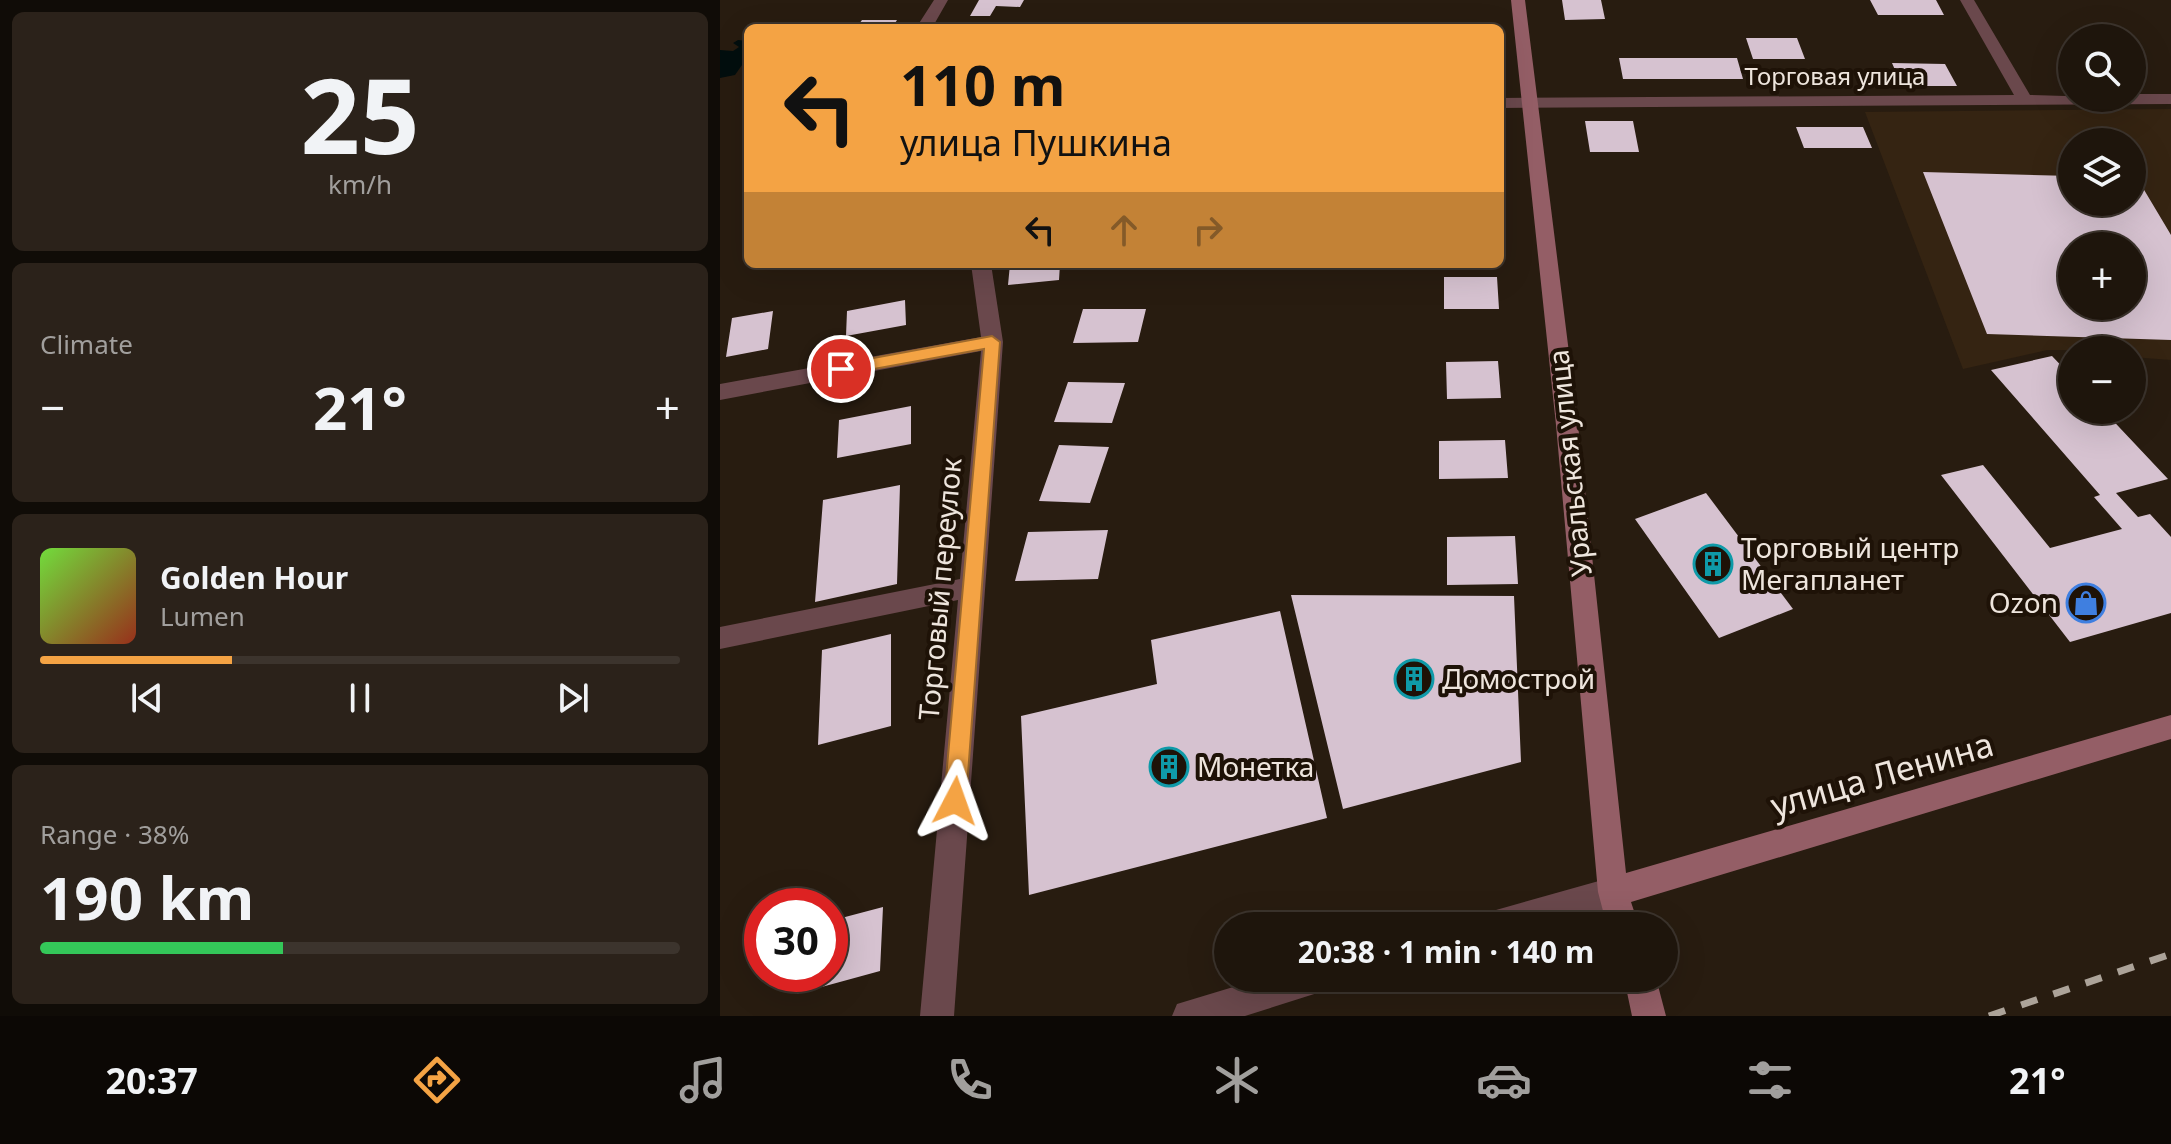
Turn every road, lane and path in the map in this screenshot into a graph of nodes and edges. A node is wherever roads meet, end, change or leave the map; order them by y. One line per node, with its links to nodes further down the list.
1 (941, 0): 4 (street)
2 (1518, 0): 8 (main road, Уральская улица)
3 (1967, 0): 6 (street)
4 (926, 24)
5 (2171, 99): 6 (street, Торговая улица)
6 (2025, 100): 8 (street, Торговая улица)
7 (1504, 103): 8 (street, Торговая улица)
8 (1529, 103): 15 (main road, Уральская улица)
9 (982, 268): 10 (street, Торговый переулок)
10 (992, 342): 11 (street); 12 (street, Торговый переулок)
11 (720, 392)
12 (972, 587): 13 (street); 20 (street, Торговый переулок)
13 (720, 638)
14 (2171, 727): 15 (main road, улица Ленина)
15 (1613, 892): 16 (street); 17 (main road, Уральская улица)
16 (1544, 912)
17 (1619, 912)
18 (1271, 992): 21 (street)
19 (1643, 992): 22 (main road)
20 (937, 1016)
21 (1189, 1016)
22 (1649, 1016)

